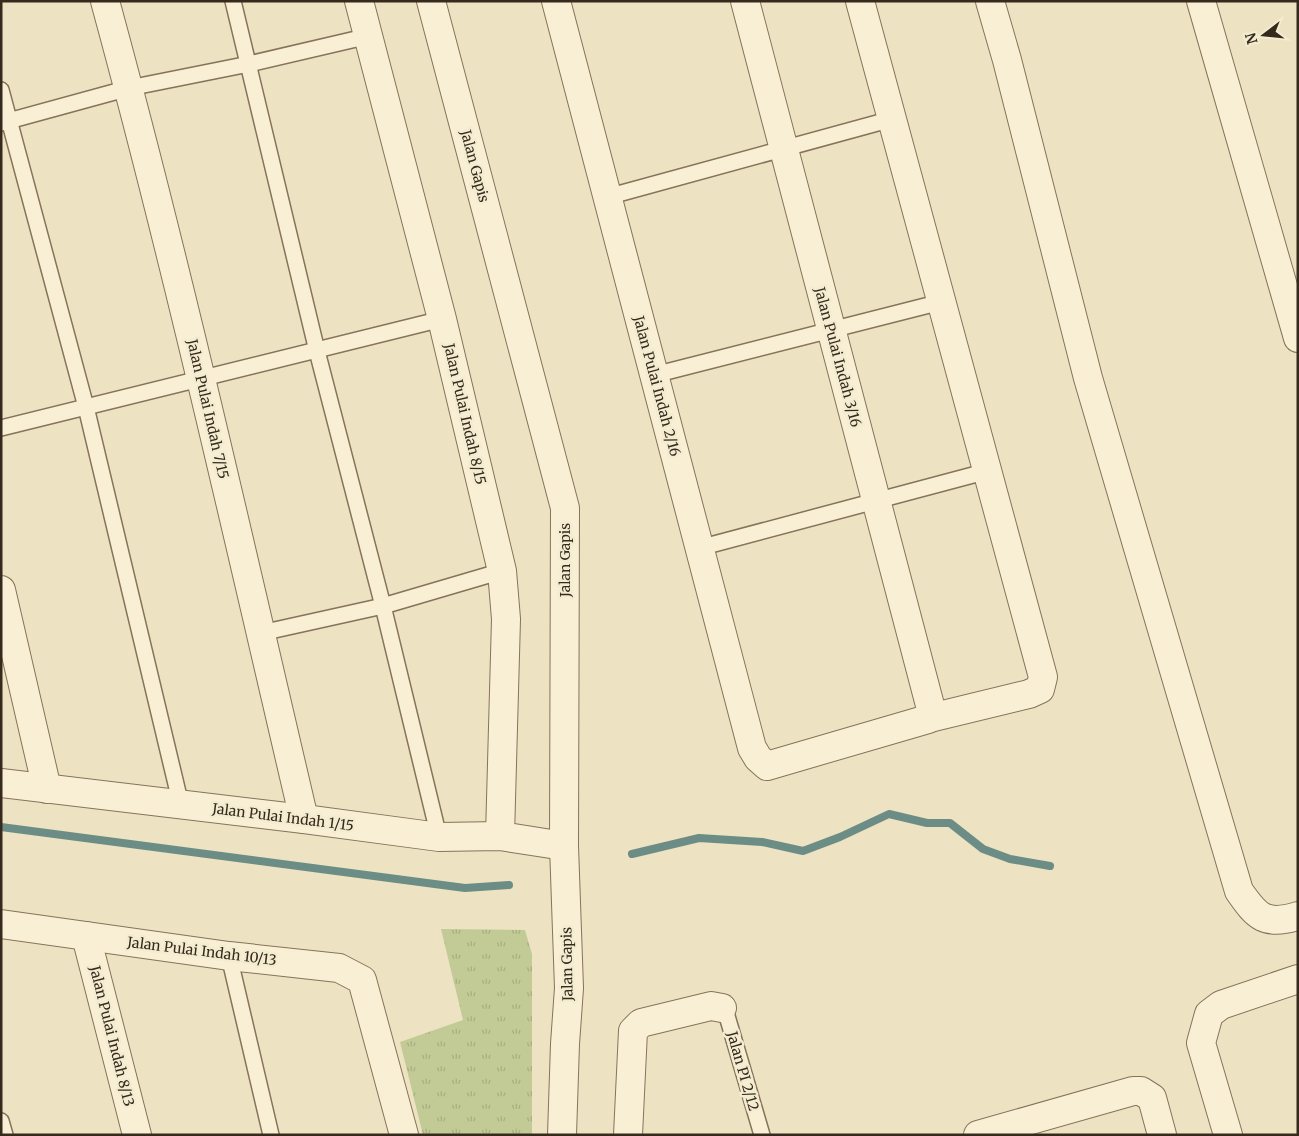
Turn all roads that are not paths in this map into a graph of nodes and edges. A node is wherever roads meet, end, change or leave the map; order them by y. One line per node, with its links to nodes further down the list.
1 (106, 1): 12 (street, Jalan Pulai Indah 7/15)
2 (233, 1): 11 (lane)
3 (359, 1): 10 (street, Jalan Pulai Indah 8/15)
4 (431, 1): 41 (street, Jalan Gapis)
5 (556, 1): 17 (street, Jalan Pulai Indah 2/16)
6 (745, 1): 16 (street, Jalan Pulai Indah 3/16)
7 (860, 1): 14 (street)
8 (990, 1): 42 (street)
9 (1201, 1): 21 (street)
10 (368, 36): 11 (lane); 19 (street, Jalan Pulai Indah 8/15)
11 (249, 64): 12 (lane); 22 (lane)
12 (129, 88): 15 (lane); 24 (street, Jalan Pulai Indah 7/15)
13 (1, 90): 15 (lane)
14 (892, 119): 16 (lane); 18 (street)
15 (5, 122): 25 (lane)
16 (784, 149): 17 (lane); 20 (street, Jalan Pulai Indah 3/16)
17 (607, 197): 23 (street, Jalan Pulai Indah 2/16)
18 (941, 302): 20 (lane); 27 (street)
19 (442, 319): 22 (lane); 30 (street, Jalan Pulai Indah 8/15)
20 (832, 331): 23 (lane); 28 (street, Jalan Pulai Indah 3/16)
21 (1298, 338)
22 (317, 351): 24 (lane); 32 (lane)
23 (654, 375): 29 (street, Jalan Pulai Indah 2/16)
24 (201, 378): 25 (lane); 33 (street, Jalan Pulai Indah 7/15)
25 (86, 407): 26 (lane); 37 (lane)
26 (1, 428)
27 (988, 471): 28 (lane); 34 (street)
28 (876, 501): 29 (lane); 34 (street, Jalan Pulai Indah 3/16)
29 (699, 548): 34 (street, Jalan Pulai Indah 2/16)
30 (502, 571): 32 (lane); 40 (street, Jalan Pulai Indah 8/15)
31 (1, 590): 36 (street)
32 (383, 606): 33 (lane); 39 (lane)
33 (261, 633): 38 (street, Jalan Pulai Indah 7/15)
34 (931, 715)
35 (1, 783): 36 (street, Jalan Pulai Indah 1/15)
36 (47, 789): 37 (street, Jalan Pulai Indah 1/15)
37 (180, 805): 38 (street, Jalan Pulai Indah 1/15)
38 (304, 818): 39 (street, Jalan Pulai Indah 1/15)
39 (439, 836): 40 (street, Jalan Pulai Indah 1/15)
40 (500, 836): 41 (street, Jalan Pulai Indah 1/15)
41 (564, 846): 53 (street, Jalan Gapis)
42 (1298, 916)
43 (1, 924): 44 (street, Jalan Pulai Indah 10/13)
44 (86, 936): 45 (street, Jalan Pulai Indah 10/13); 50 (street, Jalan Pulai Indah 8/13)
45 (229, 956): 51 (lane); 52 (street, Jalan Pulai Indah 10/13)
46 (1298, 979): 58 (street)
47 (722, 1008): 54 (street); 55 (lane, Jalan PI 2/12)
48 (1, 1121): 49 (lane)
49 (5, 1135)
50 (137, 1135)
51 (271, 1135)
52 (404, 1135)
53 (562, 1135)
54 (628, 1135)
55 (762, 1135)
56 (978, 1135): 57 (street)
57 (1162, 1135)
58 (1228, 1135)

